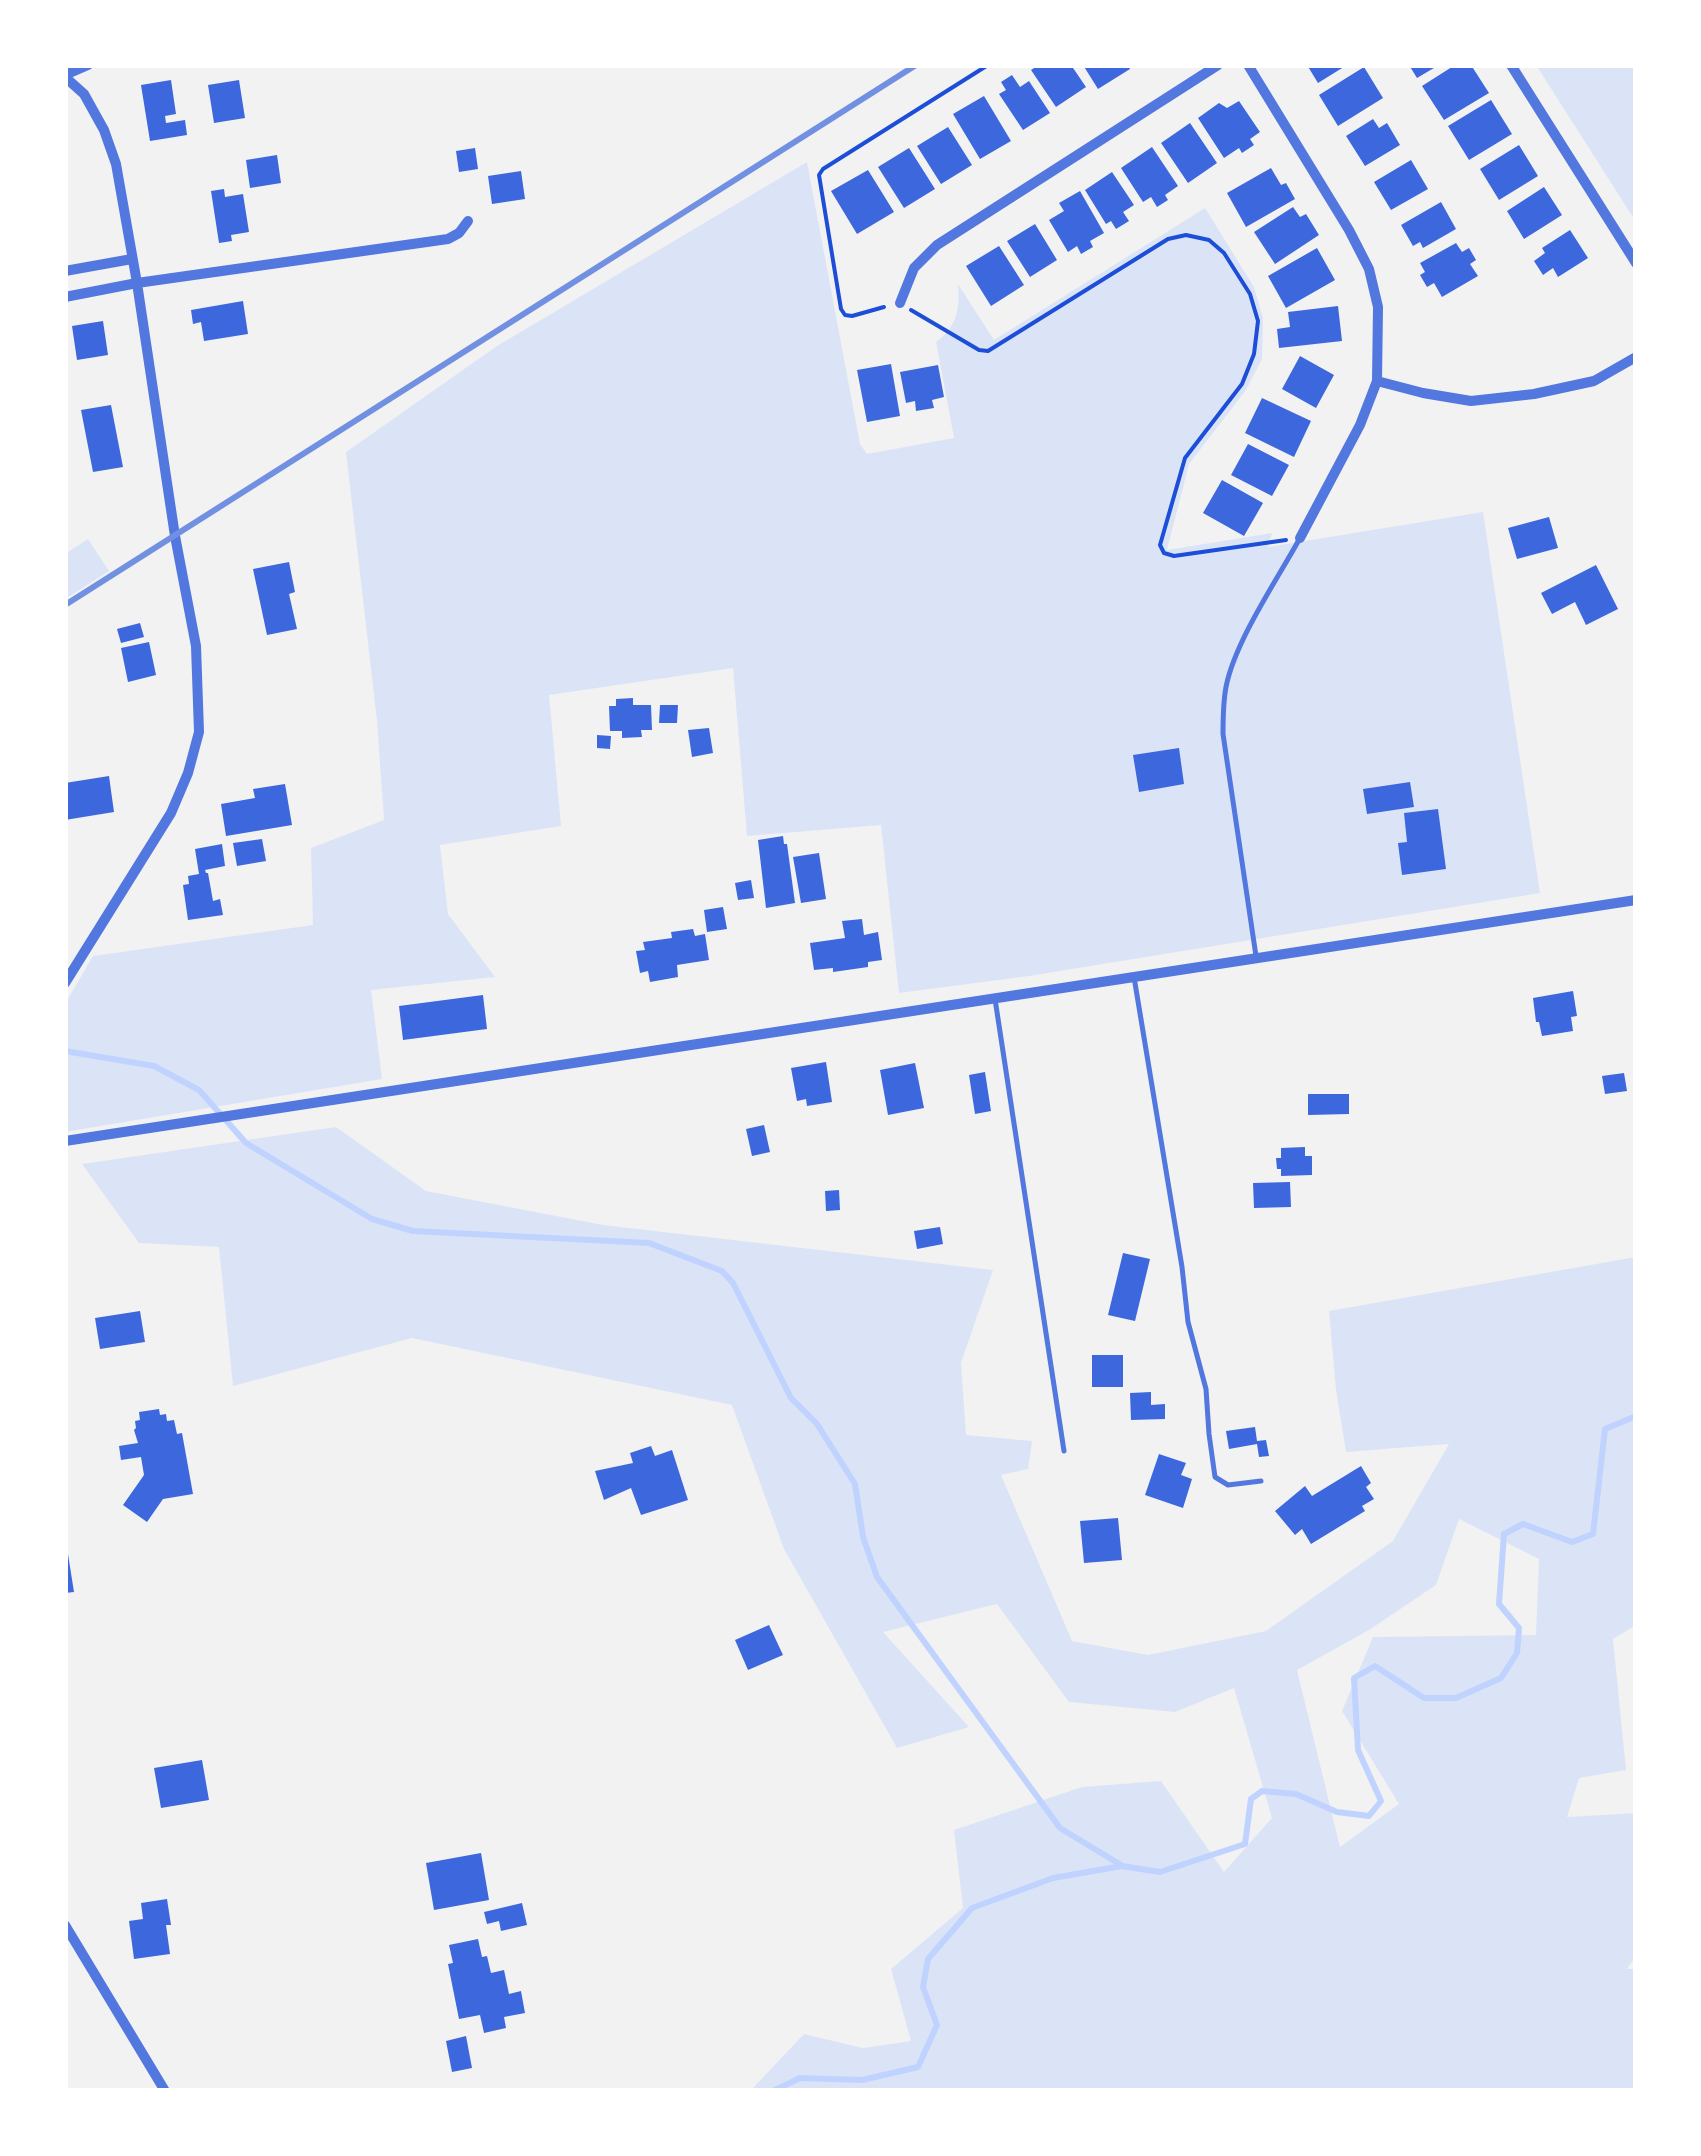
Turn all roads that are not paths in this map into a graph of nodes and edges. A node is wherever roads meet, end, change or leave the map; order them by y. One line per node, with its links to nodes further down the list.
1 (88, 65): 5 (street)
2 (1218, 65): 12 (street)
3 (1248, 65): 14 (street)
4 (1511, 65): 8 (street)
5 (65, 76): 7 (street)
6 (468, 222): 10 (street)
7 (132, 259): 9 (street); 10 (street)
8 (1636, 263)
9 (65, 271)
10 (137, 283): 11 (street); 19 (street)
11 (65, 297)
12 (900, 303)
13 (1636, 357): 14 (street)
14 (1377, 382): 15 (street)
15 (1300, 538): 17 (lane)
16 (1636, 900): 17 (street)
17 (1256, 959): 18 (street)
18 (1134, 977): 20 (street); 23 (lane)
19 (65, 983)
20 (995, 999): 21 (street); 22 (lane)
21 (65, 1142)
22 (1064, 1451)
23 (1261, 1481)
24 (65, 1924): 25 (street)
25 (166, 2091)

